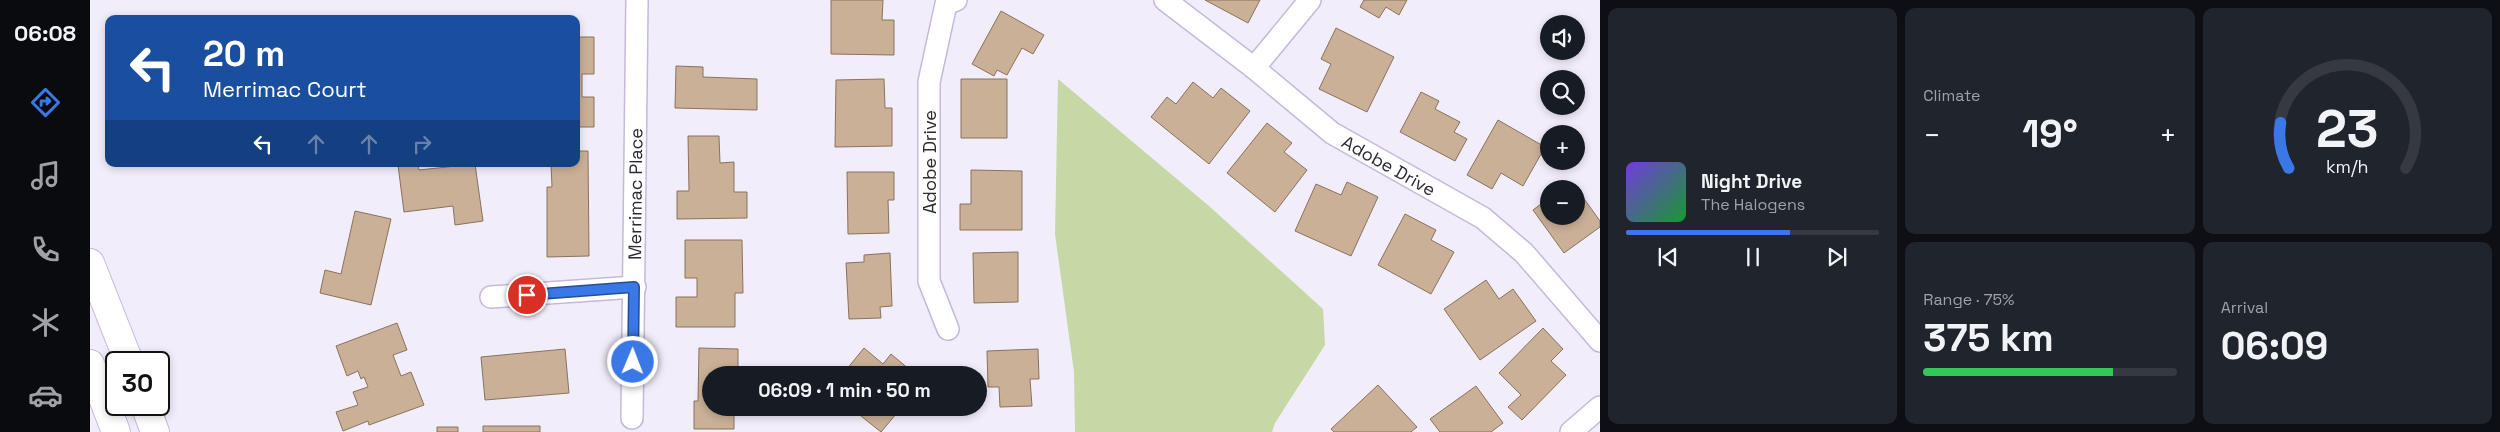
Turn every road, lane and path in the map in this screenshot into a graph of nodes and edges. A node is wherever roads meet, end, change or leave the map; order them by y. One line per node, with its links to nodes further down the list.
1 (637, 0): 7 (street, Merrimac Place)
2 (956, 0): 9 (street, Adobe Drive)
3 (1165, 0): 5 (street, Adobe Drive)
4 (1310, 0): 5 (street)
5 (1254, 68): 10 (street, Adobe Drive)
6 (90, 263): 11 (street)
7 (634, 287): 8 (street); 15 (street, Merrimac Place)
8 (491, 297)
9 (948, 330)
10 (1600, 341)
11 (124, 351)
12 (90, 364): 16 (street)
13 (1600, 407): 18 (street)
14 (149, 416): 17 (street)
15 (632, 418)
16 (116, 432)
17 (155, 432)
18 (1571, 432)

